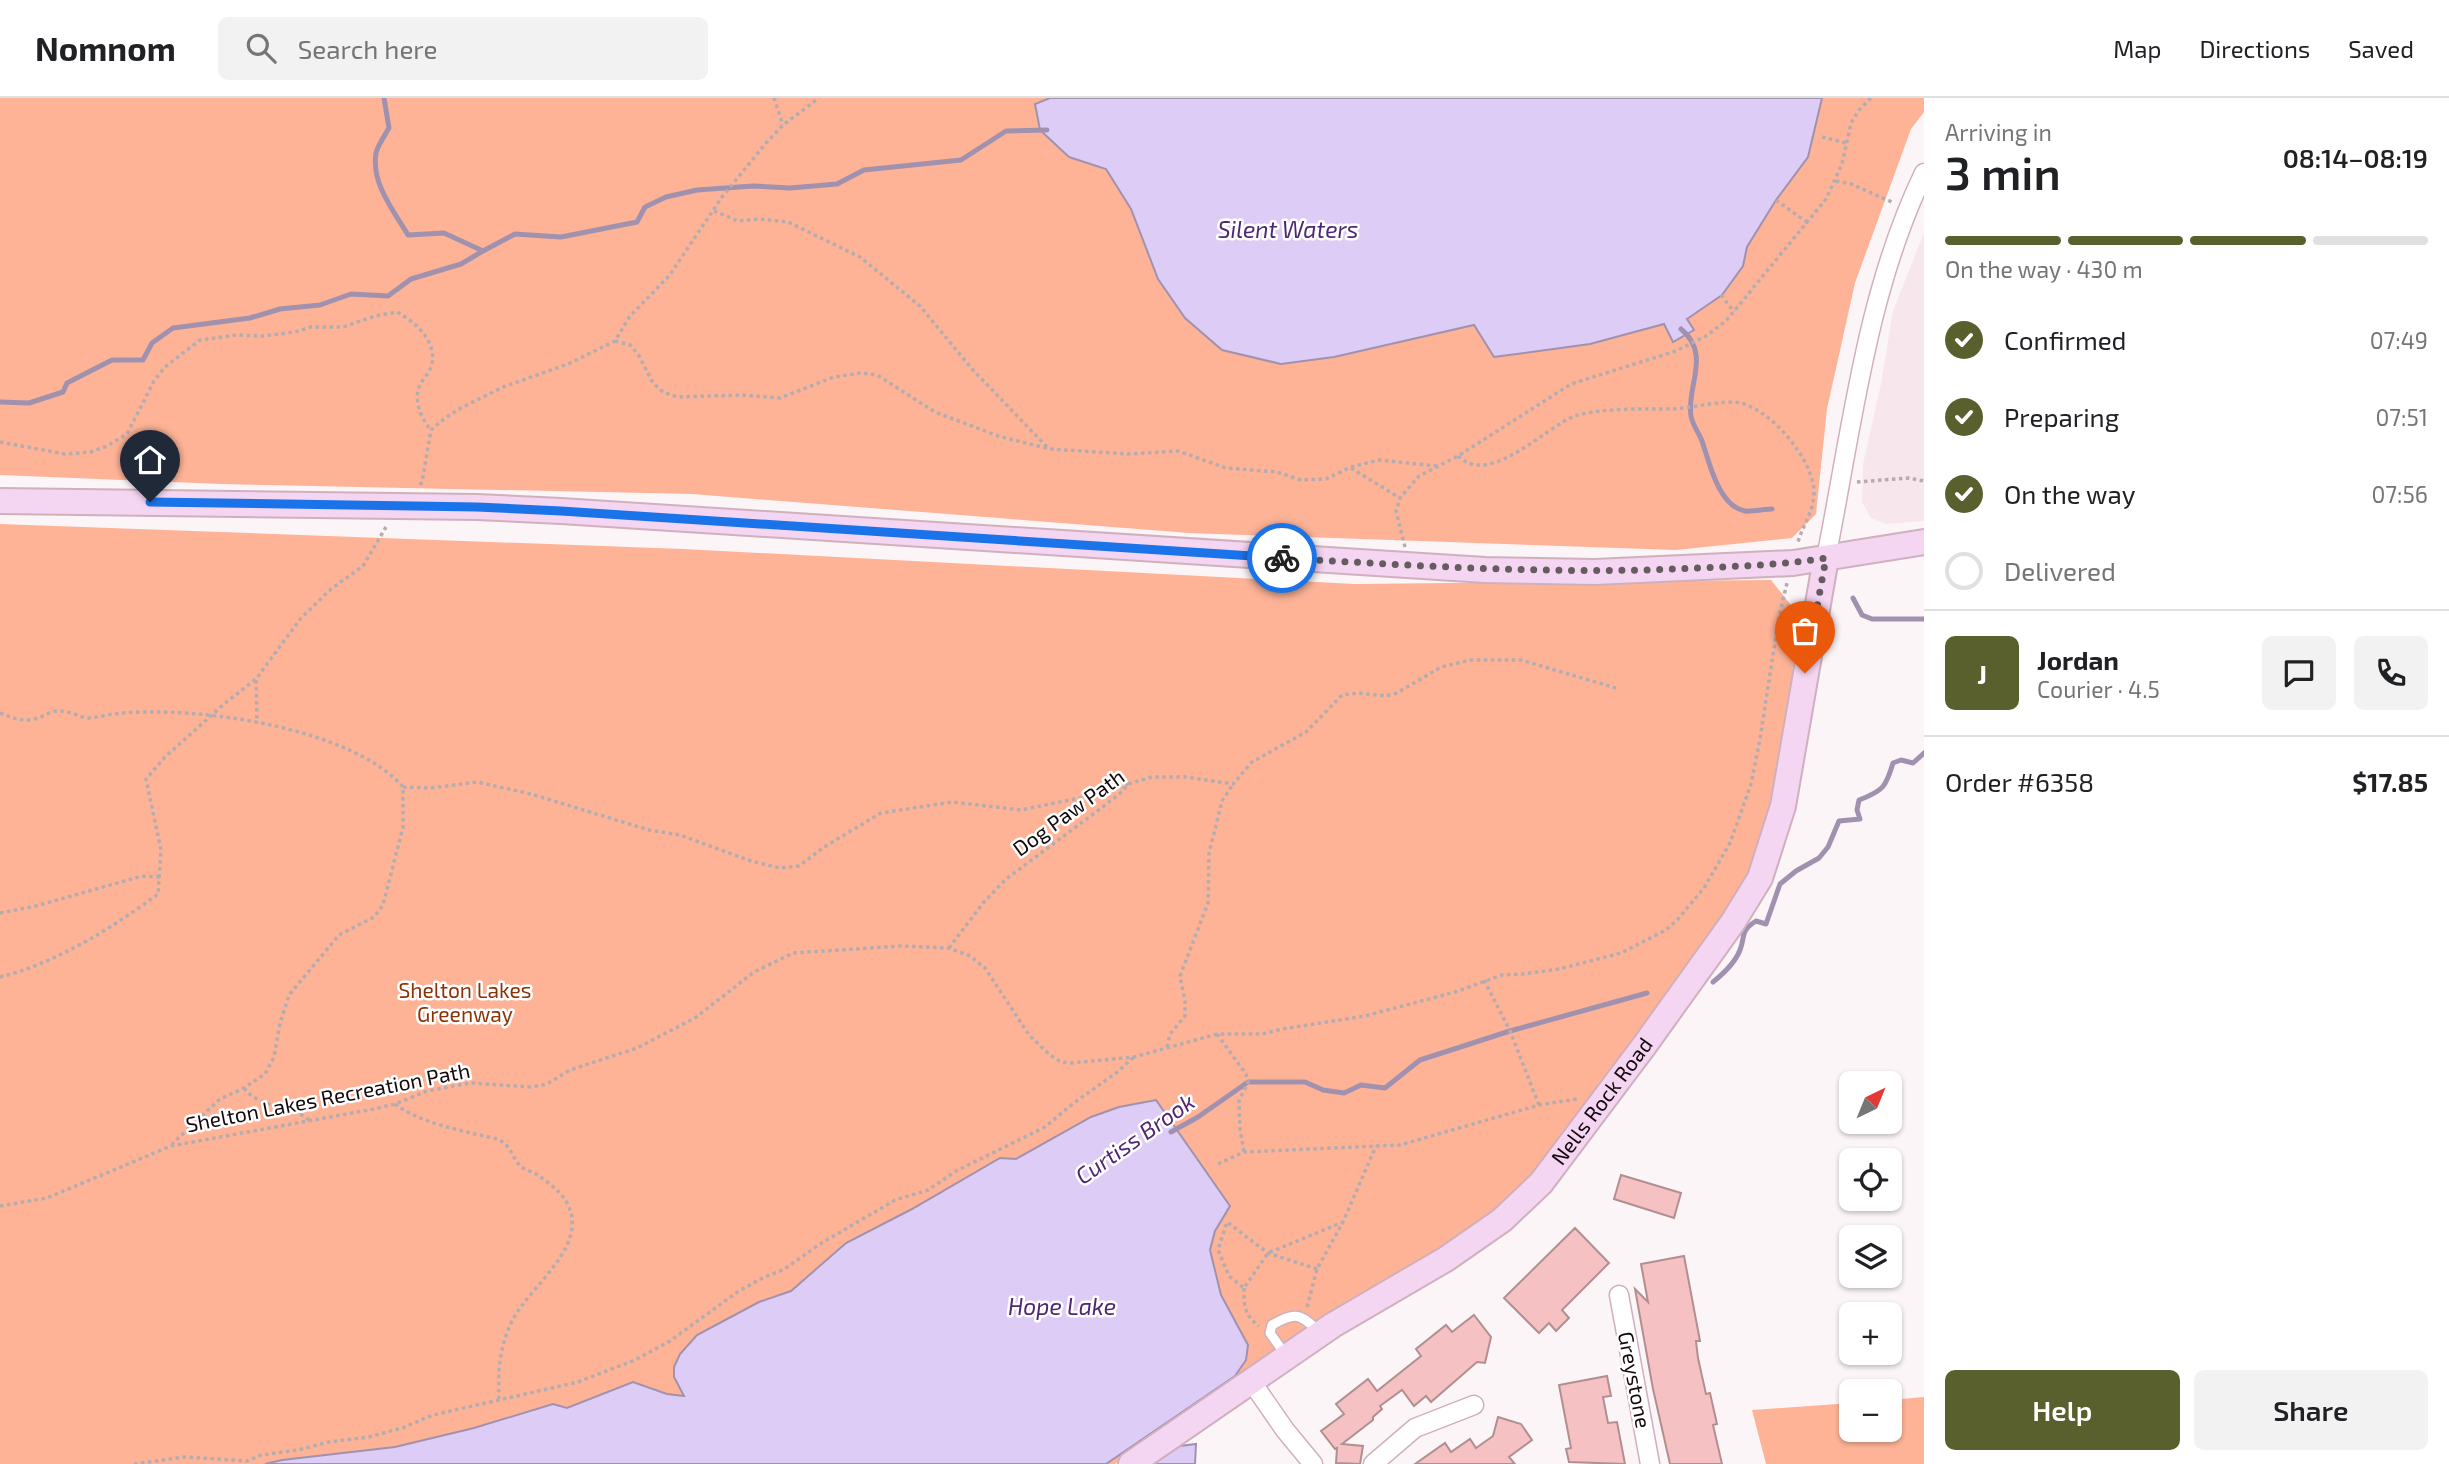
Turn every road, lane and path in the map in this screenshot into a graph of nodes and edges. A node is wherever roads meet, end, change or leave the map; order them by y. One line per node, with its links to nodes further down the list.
1 (774, 98): 4 (path)
2 (819, 98): 4 (path)
3 (1871, 98): 6 (path)
4 (783, 125): 10 (path)
5 (1822, 137): 6 (path)
6 (1846, 143): 8 (path)
7 (1924, 173): 11 (street)
8 (1836, 181): 11 (path); 12 (path)
9 (1776, 200): 12 (path)
10 (714, 211): 15 (path); 18 (path)
11 (1908, 211): 24 (street)
12 (1808, 223): 14 (path)
13 (1721, 295): 14 (path)
14 (1734, 312): 19 (path)
15 (615, 341): 16 (path); 18 (path)
16 (431, 430): 17 (path); 27 (path)
17 (0, 442)
18 (1050, 449): 21 (path)
19 (1458, 456): 20 (path); 23 (path)
20 (1437, 466): 21 (path); 25 (path)
21 (1351, 467): 25 (path)
22 (1924, 481): 24 (path)
23 (1813, 482): 24 (path); 28 (path)
24 (1840, 482): 30 (street)
25 (1400, 498): 31 (path)
26 (0, 501): 27 (main road)
27 (403, 506): 31 (main road); 33 (path)
28 (1801, 533)
29 (1924, 542): 30 (main road)
30 (1826, 558): 31 (main road); 50 (main road, Nells Rock Road)
31 (1404, 565)
32 (1785, 590): 45 (path, Shelton Lakes Recreation Path)
33 (256, 679): 36 (path); 37 (path)
34 (1616, 688): 39 (path)
35 (0, 713): 36 (path)
36 (210, 717): 37 (path); 41 (path)
37 (257, 723): 40 (path)
38 (1128, 784): 39 (path, Dog Paw Path); 40 (path); 43 (path, Dog Paw Path)
39 (1233, 784): 47 (path)
40 (403, 786): 49 (path)
41 (161, 877): 42 (path); 44 (path)
42 (0, 913)
43 (949, 948): 48 (path, Shelton Lakes Recreation Path); 51 (path, Shelton Lakes Recreation Path)
44 (0, 977)
45 (1483, 980): 46 (path, Shelton Lakes Recreation Path); 52 (path)
46 (1217, 1034): 47 (path, Shelton Lakes Recreation Path); 56 (path)
47 (1167, 1047): 48 (path, Shelton Lakes Recreation Path)
48 (1133, 1057): 68 (path)
49 (244, 1088): 53 (path); 54 (path)
50 (1607, 1095): 52 (path); 64 (main road, Nells Rock Road)
51 (395, 1104): 53 (path, Shelton Lakes Recreation Path); 68 (path)
52 (1539, 1105): 55 (path)
53 (309, 1120): 54 (path, Shelton Lakes Recreation Path)
54 (171, 1146): 58 (path, Shelton Lakes Recreation Path)
55 (1376, 1146): 56 (path); 59 (path)
56 (1244, 1152): 57 (path)
57 (1217, 1164)
58 (0, 1206)
59 (1343, 1222): 60 (path); 61 (path)
60 (1268, 1253): 61 (path); 62 (path); 62 (path)
61 (1317, 1269): 64 (path)
62 (1244, 1288): 65 (path)
63 (1619, 1295): 74 (street, Greystone)
64 (1313, 1325): 65 (lane); 66 (main road, Nells Rock Road)
65 (1270, 1333): 66 (lane)
66 (1287, 1357): 67 (main road, Nells Rock Road)
67 (1251, 1381): 71 (main road, Nells Rock Road); 72 (street)
68 (499, 1399): 70 (path)
69 (1474, 1405): 73 (street)
70 (134, 1464)
71 (1131, 1464)
72 (1313, 1464)
73 (1373, 1464)
74 (1650, 1464)

